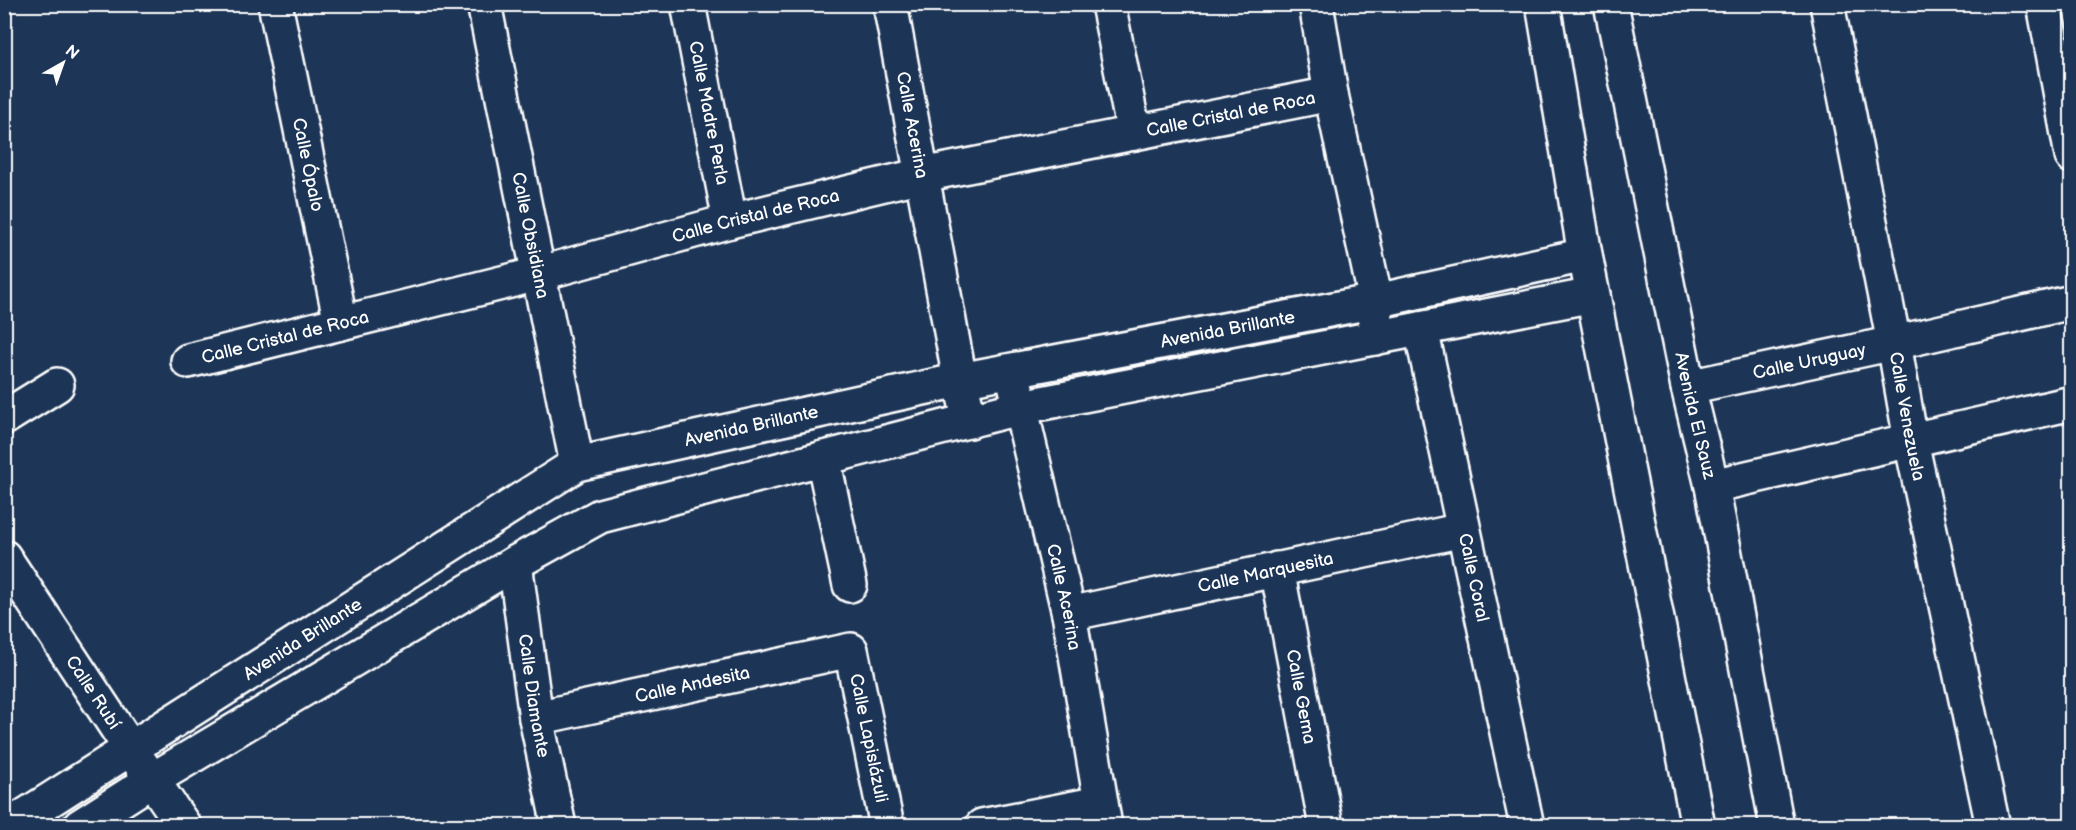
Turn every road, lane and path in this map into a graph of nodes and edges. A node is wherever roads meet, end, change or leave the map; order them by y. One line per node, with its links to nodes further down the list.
1 (484, 4): 17 (street, Calle Obsidiana)
2 (688, 4): 15 (street, Calle Madre Perla)
3 (891, 4): 14 (street, Calle Acerina)
4 (1108, 4): 12 (street)
5 (1316, 4): 11 (street)
6 (1543, 4): 16 (street)
7 (1611, 4): 29 (street, Avenida El Sauz)
8 (1827, 4): 24 (street, Calle Venezuela)
9 (2044, 4): 13 (street)
10 (280, 5): 21 (street, Calle Ópalo)
11 (1331, 94): 12 (street, Calle Cristal de Roca); 19 (street)
12 (1134, 133): 14 (street, Calle Cristal de Roca)
13 (2072, 156)
14 (922, 176): 15 (street, Calle Cristal de Roca); 27 (street, Calle Acerina)
15 (730, 221): 17 (street, Calle Cristal de Roca)
16 (1586, 255): 18 (street); 19 (street, Avenida Brillante)
17 (538, 274): 21 (street, Calle Cristal de Roca); 36 (street, Calle Obsidiana)
18 (1593, 295): 22 (street, Avenida Brillante); 57 (street)
19 (1376, 301): 23 (street); 26 (street, Avenida Brillante)
20 (2072, 302): 24 (street, Calle Uruguay)
21 (341, 323): 25 (street, Calle Cristal de Roca)
22 (1421, 329): 23 (street, Avenida Brillante); 38 (street, Calle Coral)
23 (1375, 338): 31 (street, Avenida Brillante)
24 (1894, 343): 29 (street, Calle Uruguay); 34 (street, Calle Venezuela)
25 (188, 362)
26 (1012, 370): 27 (street, Avenida Brillante); 31 (street, Calle Acerina)
27 (960, 380): 33 (street, Calle Acerina); 36 (street, Avenida Brillante)
28 (57, 385): 32 (street)
29 (1688, 387): 37 (street, Avenida El Sauz)
30 (2072, 403): 34 (street)
31 (1022, 407): 33 (street, Avenida Brillante); 43 (street, Calle Acerina)
32 (4, 418)
33 (970, 421): 35 (street, Avenida Brillante)
34 (1911, 441): 37 (street); 59 (street, Calle Venezuela)
35 (823, 458): 39 (street, Avenida Brillante); 42 (street)
36 (576, 464): 46 (street, Avenida Brillante)
37 (1712, 486): 58 (street, Avenida El Sauz)
38 (1463, 530): 40 (street, Calle Marquesita); 56 (street, Calle Coral)
39 (515, 563): 45 (street, Calle Diamante); 47 (street, Avenida Brillante)
40 (1276, 569): 43 (street, Calle Marquesita); 55 (street, Calle Gema)
41 (10, 577): 46 (street, Calle Rubí)
42 (850, 585)
43 (1069, 614): 48 (street, Calle Acerina)
44 (851, 650): 45 (street, Calle Andesita); 53 (street, Calle Lapislázuli)
45 (536, 718): 52 (street, Calle Diamante)
46 (130, 748): 47 (street, Calle Rubí); 49 (street, Avenida Brillante)
47 (152, 780): 50 (street, Avenida Brillante); 51 (street, Calle Rubí)
48 (1102, 814): 54 (street)
49 (9, 825)
50 (80, 825)
51 (184, 825)
52 (559, 825)
53 (887, 825)
54 (982, 825)
55 (1326, 825)
56 (1527, 825)
57 (1698, 825)
58 (1778, 825)
59 (1993, 825)

